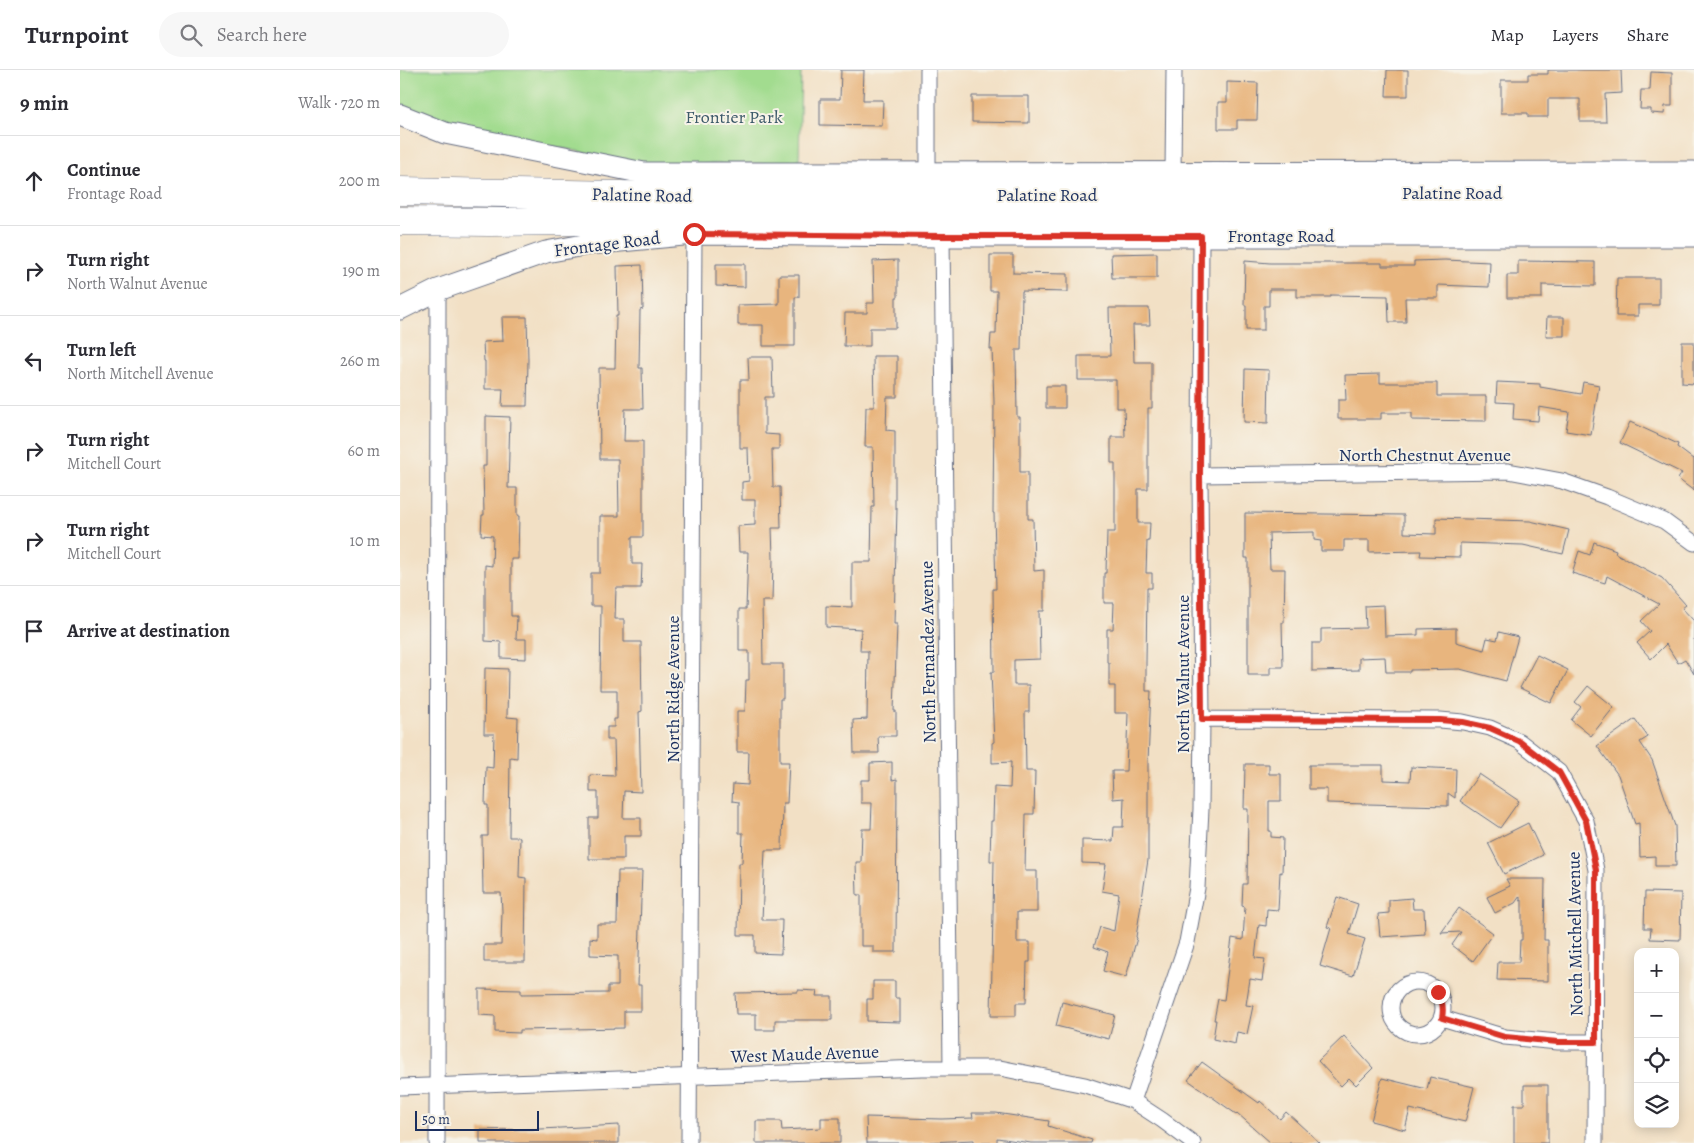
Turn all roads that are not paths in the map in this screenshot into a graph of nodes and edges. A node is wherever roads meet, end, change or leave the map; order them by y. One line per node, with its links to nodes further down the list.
1 (928, 70): 4 (street)
2 (1174, 70): 6 (street)
3 (400, 115): 4 (street)
4 (928, 172): 6 (street)
5 (1694, 172): 6 (street)
6 (1173, 173)
7 (400, 191): 8 (highway, Palatine Road)
8 (1694, 192)
9 (1694, 217): 10 (highway, Palatine Road)
10 (400, 220)
11 (694, 234): 12 (street, Frontage Road); 15 (street, Frontage Road); 23 (street, North Ridge Avenue)
12 (942, 236): 13 (street, Frontage Road); 22 (street, North Fernandez Avenue)
13 (1201, 236): 14 (street, Frontage Road); 17 (street, North Walnut Avenue)
14 (1694, 236)
15 (438, 290): 16 (street, Frontage Road); 24 (street)
16 (400, 309)
17 (1200, 475): 18 (street, North Chestnut Avenue); 19 (street, North Walnut Avenue)
18 (1694, 543)
19 (1202, 719): 21 (street, North Mitchell Avenue); 26 (street, North Walnut Avenue)
20 (1442, 1018): 21 (street)
21 (1596, 1042): 30 (street, North Mitchell Avenue)
22 (951, 1068): 23 (street, West Maude Avenue); 26 (street, West Maude Avenue)
23 (689, 1076): 24 (street, West Maude Avenue); 28 (street, North Ridge Avenue)
24 (438, 1086): 25 (street, West Maude Avenue); 27 (street)
25 (400, 1087)
26 (1133, 1102): 29 (street, West Maude Avenue)
27 (438, 1143)
28 (689, 1143)
29 (1193, 1143)
30 (1595, 1143)

